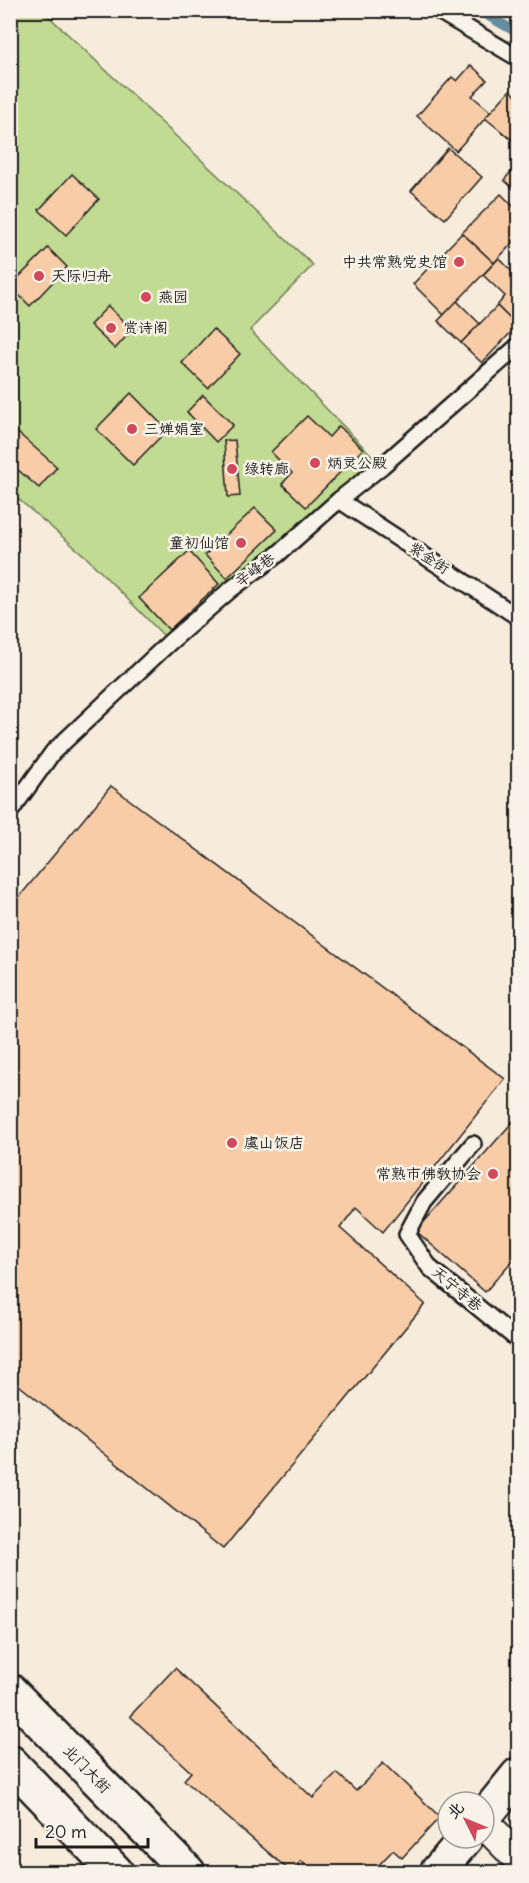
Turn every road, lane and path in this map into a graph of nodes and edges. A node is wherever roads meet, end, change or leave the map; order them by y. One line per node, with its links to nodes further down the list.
1 (437, 10): 2 (lane)
2 (519, 58)
3 (519, 346): 4 (lane, 辛峰巷)
4 (339, 500): 5 (lane, 紫金街); 6 (lane, 辛峰巷)
5 (519, 617)
6 (10, 813)
7 (473, 1144): 8 (lane, 天宁寺巷)
8 (519, 1340)
9 (10, 1690): 17 (main road, 北门大街)
10 (10, 1762): 16 (main road)
11 (519, 1775): 12 (main road)
12 (496, 1803)
13 (496, 1835): 15 (street)
14 (456, 1850): 18 (main road)
15 (519, 1858)
16 (116, 1872)
17 (188, 1872)
18 (437, 1872)

